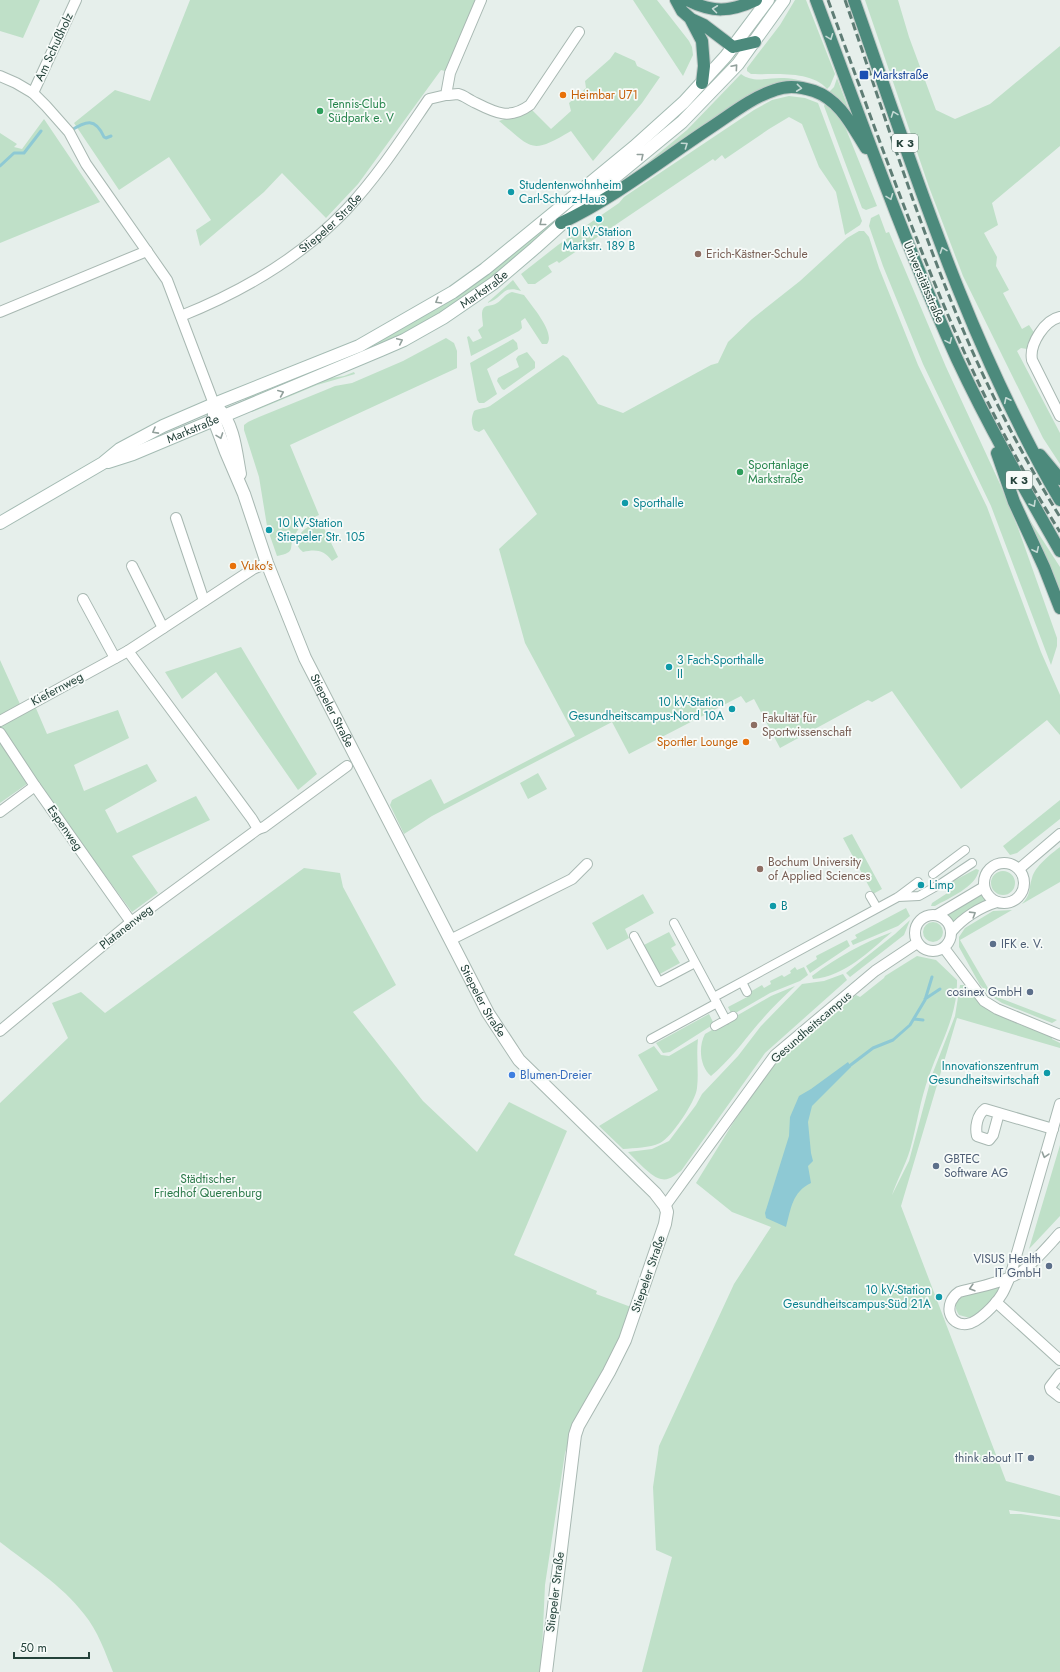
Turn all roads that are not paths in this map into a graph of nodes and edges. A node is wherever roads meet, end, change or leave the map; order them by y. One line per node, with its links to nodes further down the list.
1 (76, 0): 16 (street, Am Schußholz)
2 (481, 0): 17 (street)
3 (676, 0): 10 (highway)
4 (687, 0): 5 (highway, one-way to 4)
5 (756, 0)
6 (768, 0): 13 (main road, Markstraße)
7 (784, 0): 12 (main road, Markstraße)
8 (816, 0): 18 (highway, Universitätsstraße / K 3, one-way to 18)
9 (854, 0): 28 (highway, K 3, one-way to 9)
10 (690, 18): 13 (highway); 15 (highway)
11 (579, 32): 17 (street, Stiepeler Straße)
12 (755, 42): 13 (highway); 19 (main road, Markstraße, one-way to 12)
13 (734, 47): 15 (main road, Markstraße)
14 (0, 76): 16 (street, Stiepeler Straße)
15 (702, 83): 24 (main road, Markstraße, one-way to 24)
16 (33, 93): 20 (street, Stiepeler Straße)
17 (446, 95): 22 (street, Stiepeler Straße)
18 (877, 164): 19 (highway, one-way to 18); 25 (highway, Universitätsstraße / K 3, one-way to 25)
19 (561, 223): 27 (main road, Markstraße, one-way to 19)
20 (147, 251): 21 (street); 22 (street, Stiepeler Straße)
21 (0, 312)
22 (181, 316): 24 (street, Stiepeler Straße)
23 (1060, 317): 26 (street)
24 (214, 404): 27 (main road, Stiepeler Straße); 29 (main road, Markstraße, one-way to 29)
25 (981, 408): 34 (highway, Universitätsstraße / K 3, one-way to 34); 39 (highway, one-way to 39)
26 (1060, 416)
27 (219, 418): 29 (main road, Markstraße); 35 (main road, Stiepeler Straße)
28 (1024, 435): 30 (highway); 31 (highway, K 3)
29 (103, 463): 33 (main road, Markstraße)
30 (1060, 479)
31 (1060, 500)
32 (176, 518): 38 (street)
33 (0, 523)
34 (1060, 551)
35 (267, 563): 38 (street, Kiefernweg); 66 (main road, Stiepeler Straße)
36 (132, 566): 40 (street)
37 (83, 599): 42 (street)
38 (204, 601): 40 (street, Kiefernweg)
39 (1060, 608)
40 (163, 628): 41 (street, Kiefernweg)
41 (128, 651): 42 (street, Kiefernweg); 48 (street)
42 (115, 658): 43 (street, Kiefernweg)
43 (0, 720)
44 (0, 733): 46 (street, Espenweg)
45 (347, 766): 48 (street, Platanenweg)
46 (35, 786): 47 (street); 62 (street, Espenweg)
47 (0, 812)
48 (258, 829): 62 (street, Platanenweg)
49 (1060, 834): 53 (street)
50 (965, 850): 55 (street)
51 (972, 863): 55 (street)
52 (587, 864): 66 (street)
53 (1019, 870): 56 (street); 59 (street)
54 (918, 882): 58 (street)
55 (943, 885): 58 (street)
56 (984, 887): 59 (street); 61 (street)
57 (870, 896): 60 (street)
58 (898, 896): 60 (street)
59 (997, 902): 64 (street, one-way to 59)
60 (877, 908): 70 (street)
61 (937, 915): 64 (street); 67 (street)
62 (131, 922): 74 (street, Platanenweg)
63 (674, 922): 69 (street)
64 (952, 931): 68 (street)
65 (634, 936): 69 (street)
66 (450, 940): 80 (main road, Stiepeler Straße)
67 (917, 943): 68 (street); 80 (street, Gesundheitscampus)
68 (944, 948): 75 (street)
69 (696, 963): 72 (street)
70 (742, 982): 71 (street); 72 (street)
71 (747, 992)
72 (720, 1004): 73 (street); 76 (street)
73 (715, 1026)
74 (0, 1031)
75 (1060, 1035)
76 (651, 1040)
77 (1060, 1104): 79 (street)
78 (998, 1114): 79 (street)
79 (1052, 1129): 82 (street, one-way to 82)
80 (665, 1206): 87 (main road, Stiepeler Straße)
81 (1060, 1233): 82 (street)
82 (1010, 1277): 83 (street); 83 (street, one-way to 83)
83 (996, 1302): 84 (street)
84 (1060, 1360)
85 (1060, 1374): 86 (street)
86 (1060, 1397)
87 (546, 1672)

